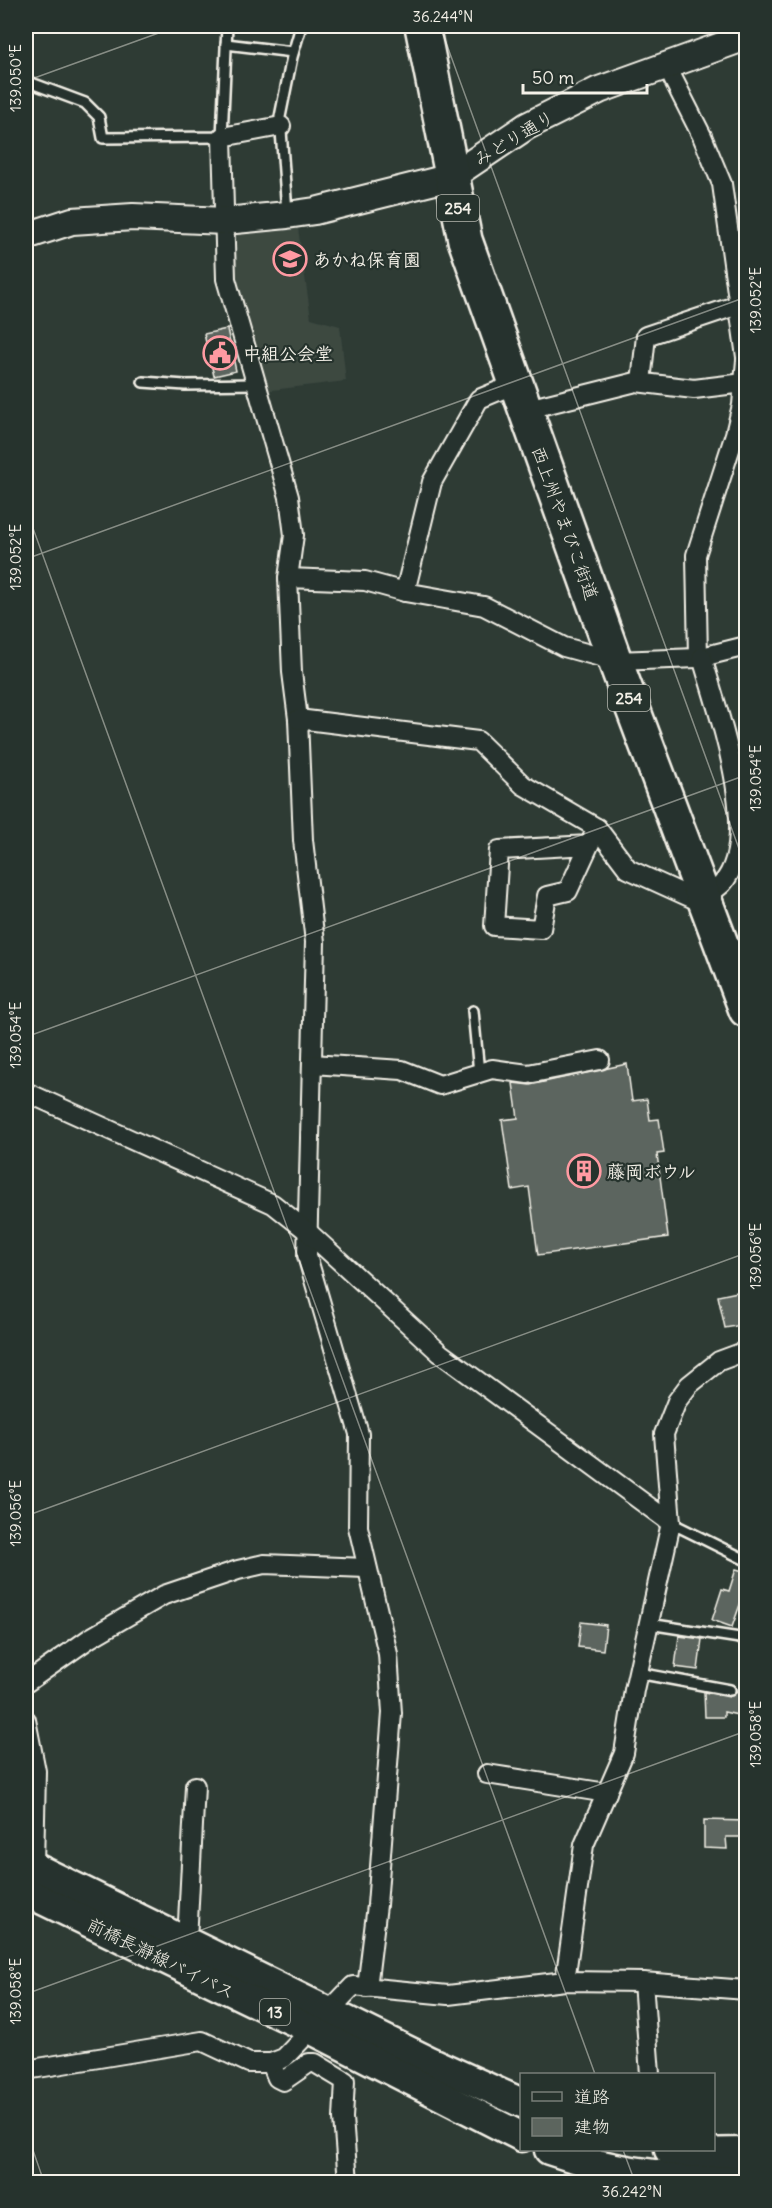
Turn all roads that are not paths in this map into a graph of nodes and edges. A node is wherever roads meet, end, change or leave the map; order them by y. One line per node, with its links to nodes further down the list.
1 (227, 26): 5 (lane)
2 (302, 26): 6 (lane)
3 (422, 26): 11 (highway, 西上州やまびこ街道 / 254)
4 (747, 37): 7 (street, みどり通り)
5 (226, 44): 6 (lane); 10 (lane)
6 (293, 52): 9 (lane)
7 (666, 65): 11 (street, みどり通り); 15 (street)
8 (26, 81): 10 (lane)
9 (281, 126): 10 (street); 12 (lane)
10 (222, 137): 13 (street)
11 (451, 177): 12 (street, みどり通り); 21 (highway, 西上州やまびこ街道 / 254)
12 (287, 215): 13 (street, みどり通り)
13 (225, 221): 14 (street, みどり通り); 20 (street)
14 (26, 236)
15 (738, 305): 16 (street); 18 (street)
16 (747, 358): 19 (street)
17 (143, 382): 20 (lane)
18 (641, 382): 19 (street); 21 (street)
19 (744, 383): 25 (street)
20 (256, 384): 22 (street)
21 (520, 397): 23 (street); 26 (highway, 西上州やまびこ街道 / 254)
22 (288, 578): 23 (street); 27 (street)
23 (405, 592): 26 (street)
24 (747, 646): 25 (street)
25 (700, 658): 26 (street); 30 (street)
26 (615, 661): 30 (highway, 西上州やまびこ街道 / 254)
27 (298, 719): 28 (street); 34 (street)
28 (597, 828): 29 (street); 30 (street)
29 (589, 845): 29 (street)
30 (704, 896): 31 (highway, 西上州やまびこ街道 / 254)
31 (747, 1010)
32 (473, 1011): 35 (lane)
33 (600, 1060): 35 (street)
34 (312, 1064): 35 (street); 37 (street)
35 (479, 1073)
36 (26, 1092): 37 (street)
37 (307, 1231): 39 (street); 41 (street)
38 (747, 1351): 39 (street)
39 (671, 1522): 40 (lane); 42 (street)
40 (747, 1560)
41 (366, 1568): 45 (street); 55 (street)
42 (649, 1624): 43 (lane); 44 (street)
43 (747, 1639)
44 (638, 1674): 46 (lane); 50 (street)
45 (26, 1683)
46 (730, 1690)
47 (26, 1720): 51 (street)
48 (487, 1774): 50 (street)
49 (195, 1786): 52 (street)
50 (607, 1792): 53 (street)
51 (28, 1874): 52 (main road, 前橋長瀞線バイパス / 13); 57 (main road, 前橋長瀞線バイパス / 13)
52 (187, 1941): 57 (main road, 前橋長瀞線バイパス / 13)
53 (564, 1981): 54 (street); 55 (street)
54 (643, 1982): 56 (street); 60 (street)
55 (367, 1988): 57 (street)
56 (747, 1990)
57 (320, 2020): 58 (street); 61 (main road, 前橋長瀞線バイパス / 13); 62 (main road, 前橋長瀞線バイパス / 13)
58 (271, 2064): 59 (street); 67 (street)
59 (26, 2070)
60 (650, 2073)
61 (520, 2102)
62 (520, 2136)
63 (552, 2151): 66 (main road)
64 (677, 2151): 65 (main road)
65 (747, 2152)
66 (747, 2178)
67 (348, 2182)

